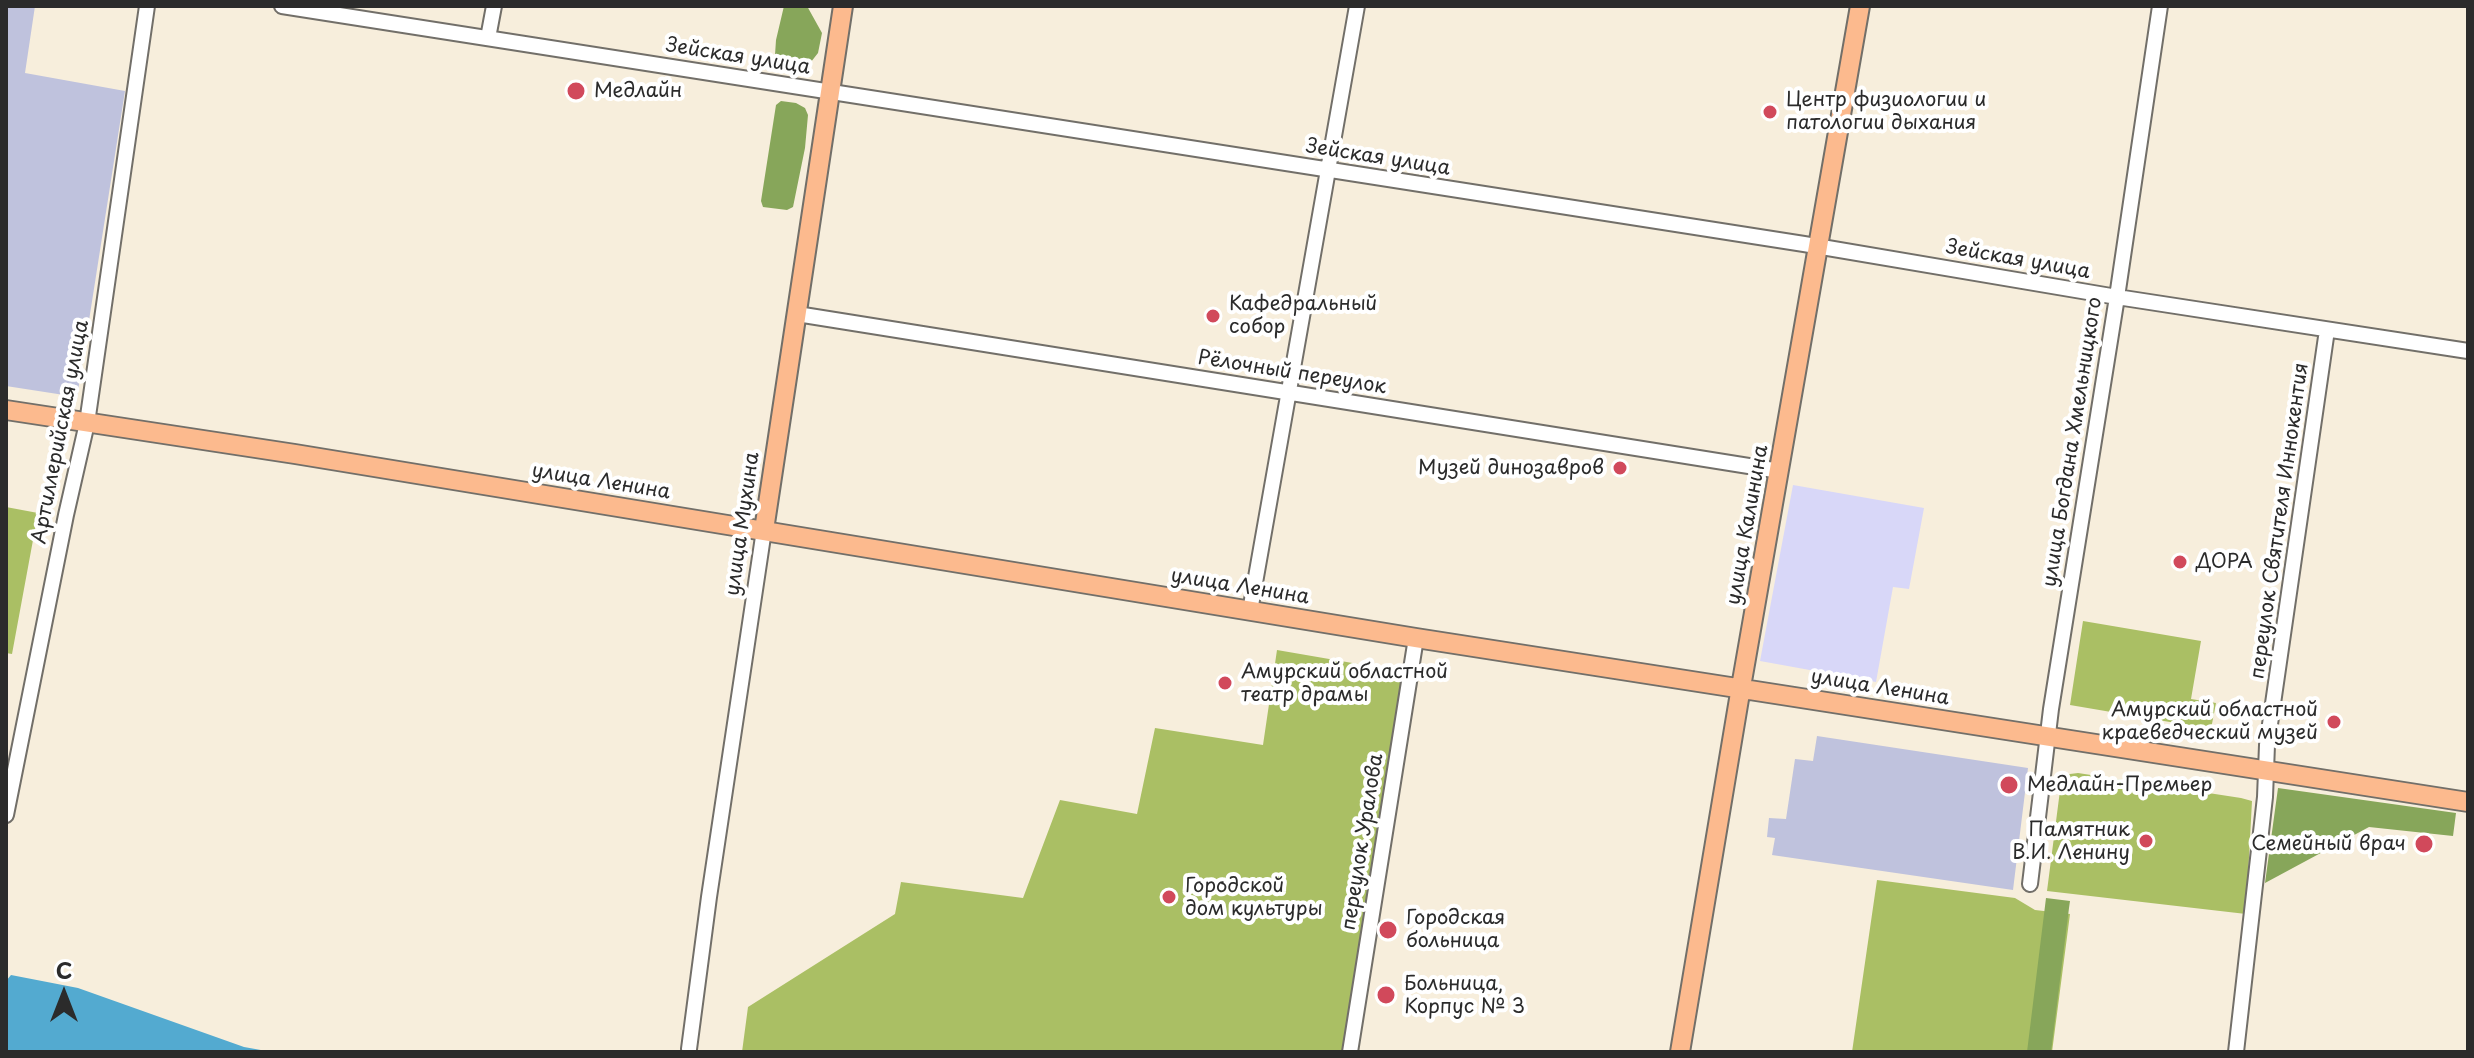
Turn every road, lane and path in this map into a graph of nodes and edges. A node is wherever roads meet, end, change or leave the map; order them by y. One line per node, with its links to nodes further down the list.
1 (147, 6): 18 (street, Артиллерийская улица)
2 (282, 6): 8 (street, Зейская улица)
3 (494, 6): 8 (street)
4 (843, 6): 9 (main road, улица Мухина)
5 (1357, 6): 10 (street)
6 (1860, 6): 11 (main road, улица Калинина)
7 (2160, 6): 12 (street, улица Богдана Хмельницкого)
8 (488, 38): 9 (street, Зейская улица)
9 (830, 92): 10 (street, Зейская улица); 13 (main road, улица Мухина)
10 (1328, 170): 11 (street, Зейская улица); 16 (street)
11 (1818, 246): 12 (street, Зейская улица); 19 (main road, улица Калинина)
12 (2117, 297): 14 (street, Зейская улица); 24 (street, улица Богдана Хмельницкого)
13 (797, 314): 16 (street, Рёлочный переулок); 20 (main road, улица Мухина)
14 (2327, 330): 15 (street, Зейская улица); 25 (street, переулок Святителя Иннокентия)
15 (2468, 351)
16 (1288, 392): 19 (street, Рёлочный переулок); 21 (street)
17 (6, 410): 18 (main road, улица Ленина)
18 (87, 423): 20 (main road, улица Ленина); 27 (street, Артиллерийская улица)
19 (1780, 471): 23 (main road, улица Калинина)
20 (764, 530): 21 (main road, улица Ленина); 29 (street, улица Мухина)
21 (1250, 611): 22 (main road, улица Ленина)
22 (1416, 638): 23 (main road, улица Ленина); 30 (street, переулок Уралова)
23 (1741, 687): 24 (main road, улица Ленина); 31 (main road, улица Калинина)
24 (2048, 737): 25 (main road, улица Ленина); 28 (street, улица Богдана Хмельницкого)
25 (2266, 771): 26 (main road, улица Ленина); 32 (street, переулок Святителя Иннокентия)
26 (2468, 802)
27 (7, 805)
28 (2030, 884)
29 (689, 1049)
30 (1350, 1052)
31 (1680, 1052)
32 (2236, 1052)

